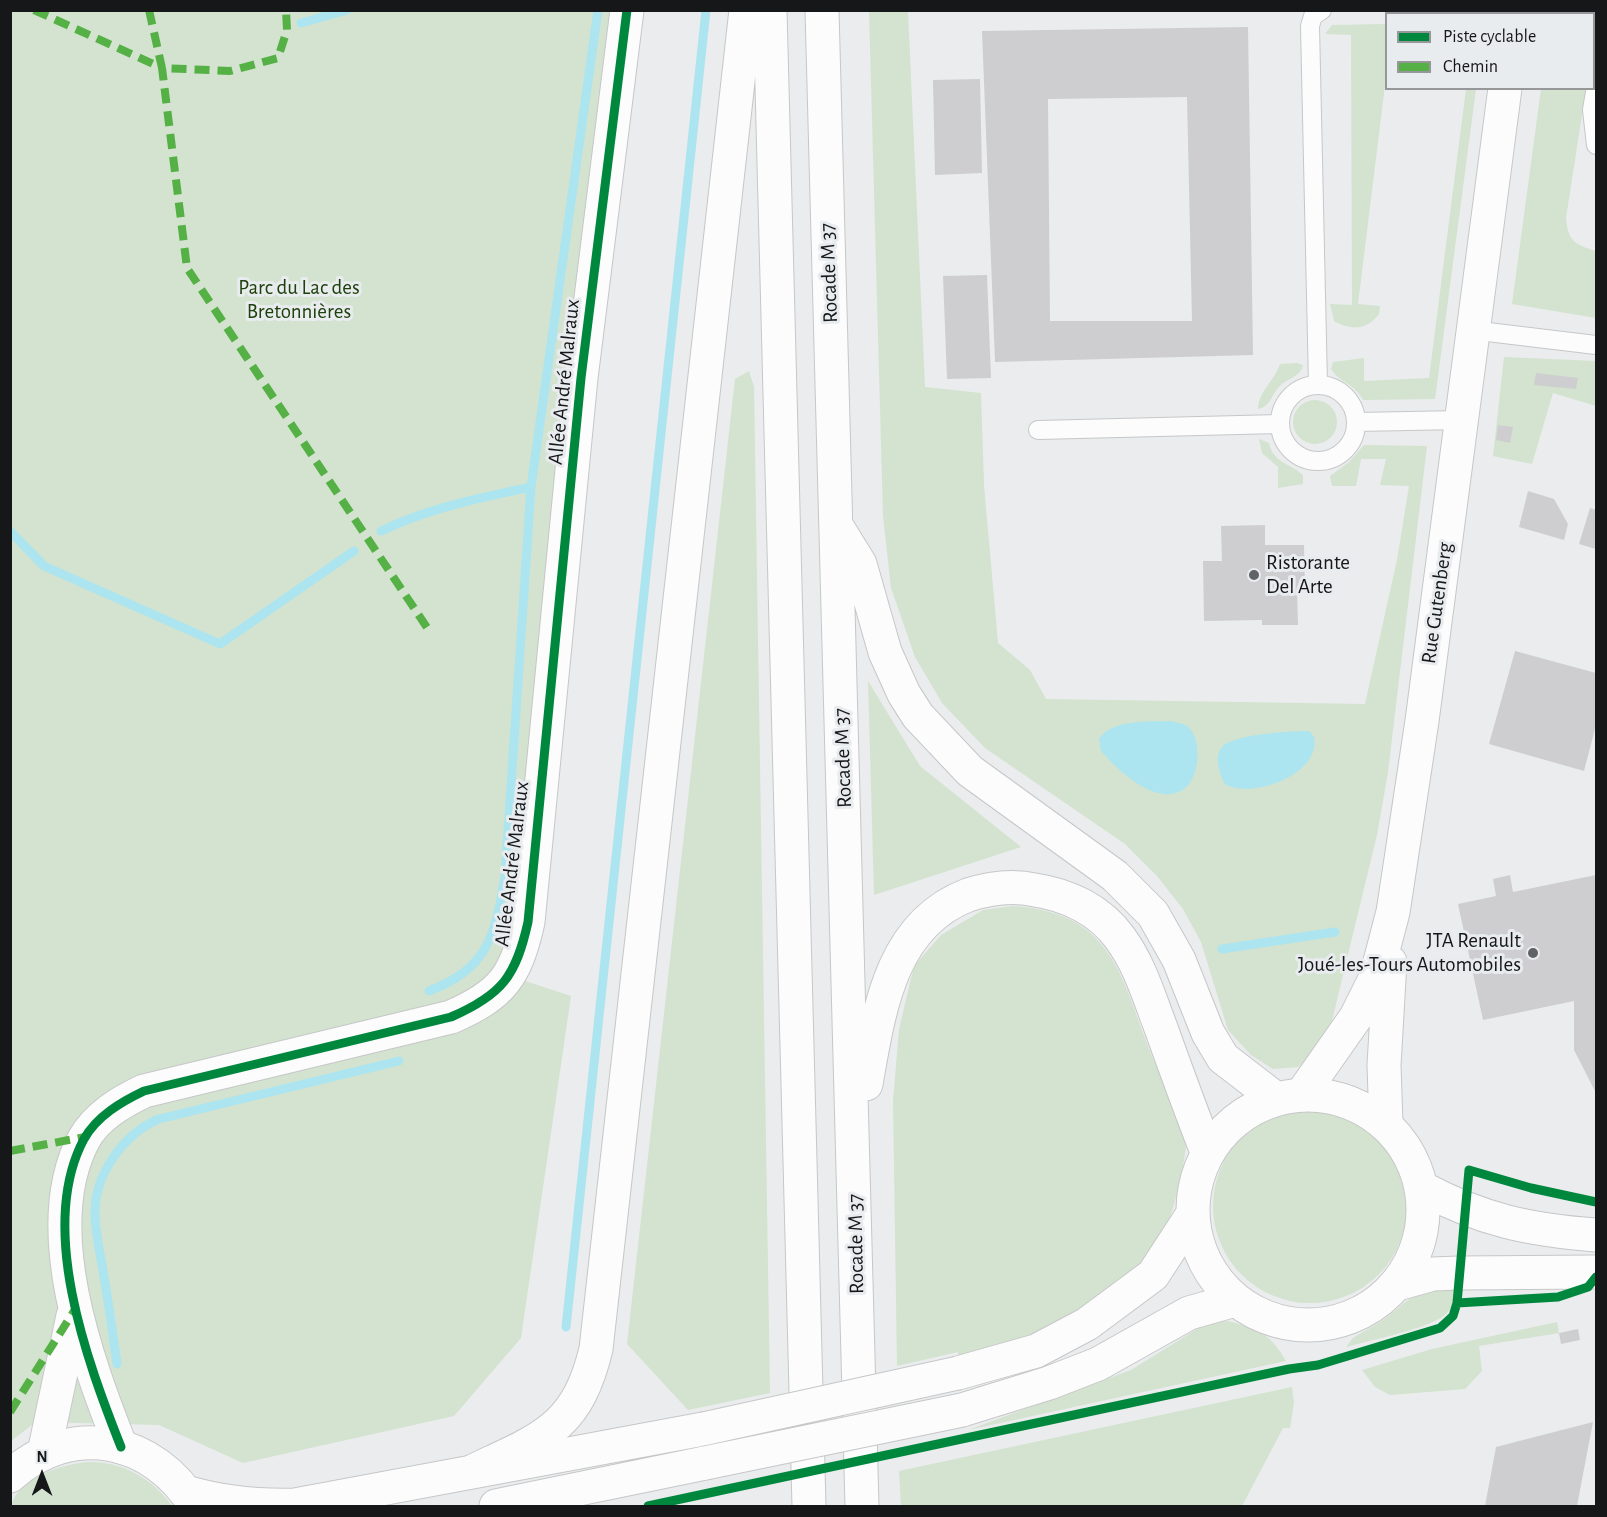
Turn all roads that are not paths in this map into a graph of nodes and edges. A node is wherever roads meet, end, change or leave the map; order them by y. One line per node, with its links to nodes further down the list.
1 (627, 10): 28 (main road, Allée André Malraux)
2 (746, 10): 31 (main road)
3 (770, 10): 35 (main road)
4 (822, 10): 16 (main road, Rocade M 37)
5 (1322, 10): 11 (lane)
6 (1596, 86): 8 (lane)
7 (1505, 90): 9 (main road, Rue Gutenberg)
8 (1596, 145)
9 (1471, 330): 10 (lane); 12 (main road, Rue Gutenberg)
10 (1596, 345)
11 (1318, 385): 13 (lane); 14 (lane)
12 (1461, 420): 13 (lane); 17 (main road, Rue Gutenberg)
13 (1356, 422): 14 (lane)
14 (1280, 424): 15 (lane)
15 (1038, 430)
16 (836, 525): 18 (main road); 20 (main road, Rocade M 37)
17 (1393, 912): 18 (main road, Rue Gutenberg); 19 (main road)
18 (1289, 1096): 19 (main road); 21 (main road)
19 (1386, 1124): 22 (main road)
20 (854, 1151): 21 (main road); 36 (main road, Rocade M 37)
21 (1207, 1152): 23 (main road)
22 (1422, 1188): 24 (main road); 26 (main road)
23 (1192, 1215): 27 (main road); 31 (main road, bridge)
24 (1596, 1235)
25 (1596, 1272): 26 (main road)
26 (1397, 1284): 27 (main road)
27 (1235, 1300): 34 (main road, bridge)
28 (74, 1311): 29 (main road, Allée André Malraux); 30 (main road, Allée André Malraux)
29 (121, 1447): 30 (main road); 33 (main road)
30 (44, 1453): 32 (main road)
31 (474, 1470): 33 (main road)
32 (10, 1476)
33 (191, 1499)
34 (496, 1506)
35 (810, 1506)
36 (862, 1506)

